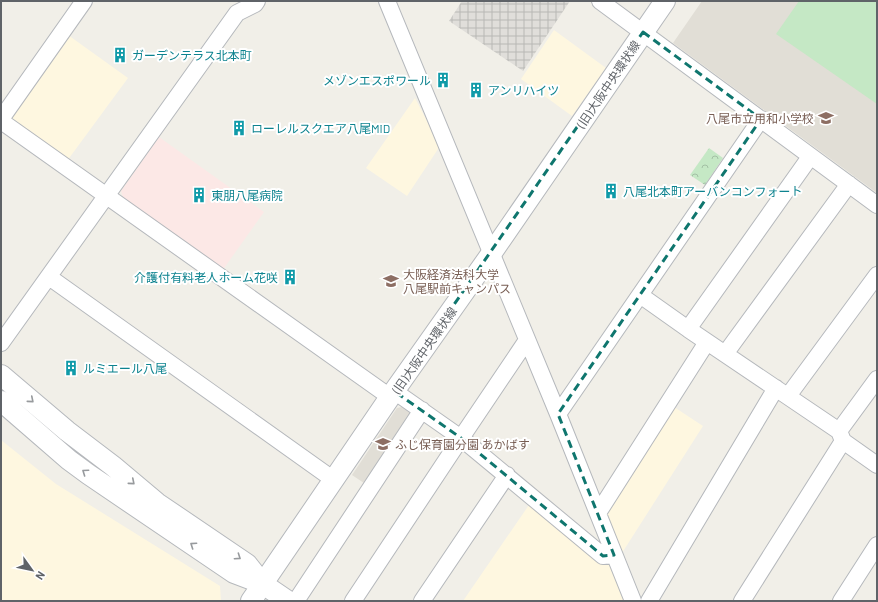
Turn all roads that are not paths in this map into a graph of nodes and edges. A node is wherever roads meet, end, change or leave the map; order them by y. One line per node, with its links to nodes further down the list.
1 (84, 1): 8 (street)
2 (387, 1): 13 (street)
3 (600, 1): 6 (street)
4 (665, 1): 6 (street, (旧)大阪中央環状線)
5 (254, 2): 11 (street)
6 (643, 32): 7 (street); 13 (street, (旧)大阪中央環状線)
7 (761, 119): 9 (street); 16 (street)
8 (1, 120): 11 (street)
9 (810, 157): 10 (street); 17 (street)
10 (849, 184): 12 (street); 21 (street)
11 (106, 197): 15 (street); 25 (street)
12 (877, 204)
13 (492, 254): 18 (street); 25 (street, (旧)大阪中央環状線)
14 (877, 275): 24 (street)
15 (49, 277): 19 (street); 33 (street)
16 (640, 295): 17 (street); 28 (street)
17 (688, 329): 20 (street)
18 (527, 340): 28 (street); 30 (street)
19 (1, 342)
20 (707, 342): 21 (street); 34 (street)
21 (725, 354): 24 (street)
22 (1, 375): 37 (street, one-way to 37)
23 (877, 379): 29 (street)
24 (782, 392): 29 (street); 44 (street)
25 (392, 394): 27 (street); 33 (street, (旧)大阪中央環状線)
26 (1, 401): 37 (street, one-way to 26)
27 (422, 410): 30 (street); 40 (street)
28 (558, 414): 34 (street)
29 (841, 436): 31 (street); 45 (street)
30 (461, 438): 32 (street); 41 (street)
31 (877, 465)
32 (507, 475): 36 (street); 42 (street)
33 (334, 480): 37 (street, (旧)大阪中央環状線)
34 (598, 513): 36 (street)
35 (877, 545): 46 (street)
36 (614, 555): 43 (street)
37 (263, 584): 38 (street, (旧)大阪中央環状線); 39 (street)
38 (251, 601)
39 (288, 601)
40 (296, 601)
41 (354, 601)
42 (422, 601)
43 (633, 601)
44 (649, 601)
45 (742, 601)
46 (841, 601)

